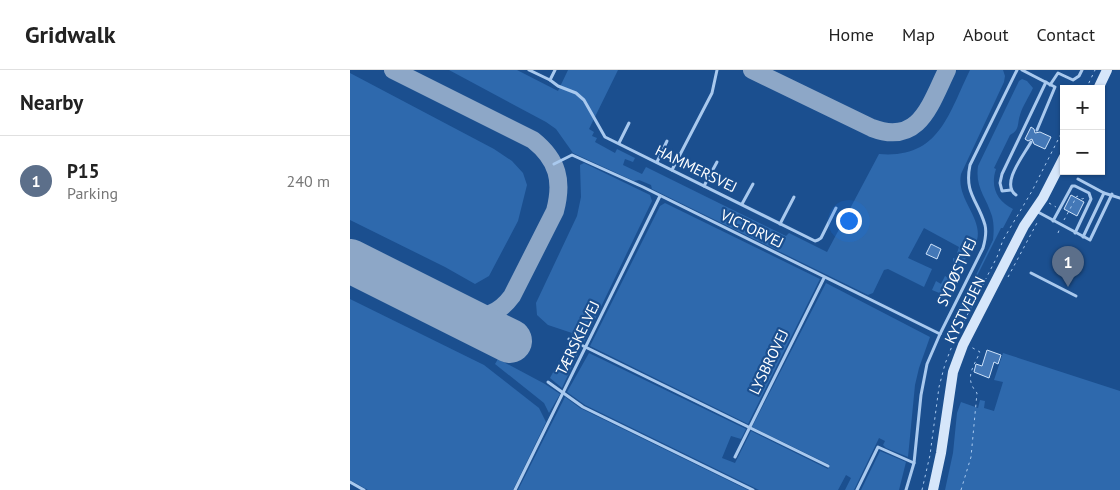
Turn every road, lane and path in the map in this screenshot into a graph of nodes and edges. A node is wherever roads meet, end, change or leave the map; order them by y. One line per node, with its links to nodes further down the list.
1 (529, 70): 9 (lane, HAMMERSVEJ)
2 (555, 70): 9 (lane)
3 (717, 70): 23 (lane)
4 (1017, 70): 49 (lane, SYDØSTVEJ)
5 (1022, 70): 10 (lane)
6 (1082, 70): 11 (lane)
7 (1095, 70): 12 (path)
8 (1107, 70): 13 (street)
9 (550, 80): 18 (lane, HAMMERSVEJ)
10 (1046, 82): 11 (lane); 27 (lane)
11 (1050, 85): 15 (lane)
12 (1088, 85)
13 (1100, 85)
14 (629, 122): 18 (lane)
15 (1037, 130)
16 (667, 141): 19 (lane)
17 (1031, 142): 27 (lane)
18 (619, 143): 19 (lane, HAMMERSVEJ)
19 (657, 162): 23 (lane, HAMMERSVEJ)
20 (716, 162): 26 (lane)
21 (554, 164): 31 (lane, VICTORVEJ)
22 (1060, 165): 38 (street, KYSTVEJEN)
23 (672, 170): 26 (lane, HAMMERSVEJ)
24 (1078, 179): 28 (lane)
25 (753, 184): 36 (lane)
26 (704, 186): 36 (lane, HAMMERSVEJ)
27 (1011, 190): 30 (lane)
28 (1104, 193): 29 (lane); 44 (lane)
29 (1112, 194): 34 (lane); 44 (lane)
30 (1016, 195)
31 (660, 196): 46 (lane, VICTORVEJ); 52 (lane, TÆRSKELVEJ)
32 (794, 197): 40 (lane)
33 (1091, 197): 39 (lane); 41 (path); 42 (lane)
34 (1120, 198)
35 (1049, 203): 38 (path)
36 (742, 204): 40 (lane, HAMMERSVEJ)
37 (836, 208): 40 (lane, HAMMERSVEJ)
38 (1038, 212): 39 (lane); 47 (path); 65 (street, KYSTVEJEN)
39 (1053, 221): 41 (lane)
40 (780, 224)
41 (1062, 225): 42 (lane); 43 (path)
42 (1075, 232): 44 (lane)
43 (1058, 233)
44 (1083, 236)
45 (1031, 273): 48 (lane)
46 (824, 278): 49 (lane, VICTORVEJ); 55 (lane, LYSBROVEJ)
47 (1006, 280)
48 (1076, 296)
49 (940, 334): 57 (lane, SYDØSTVEJ)
50 (569, 339): 52 (lane)
51 (973, 343): 66 (path)
52 (586, 347): 54 (lane, TÆRSKELVEJ); 55 (lane)
53 (548, 382): 54 (lane)
54 (563, 392): 61 (lane, TÆRSKELVEJ); 62 (lane)
55 (749, 428): 56 (lane, LYSBROVEJ); 58 (lane)
56 (735, 457)
57 (914, 463): 63 (lane); 64 (lane, SYDØSTVEJ)
58 (828, 466)
59 (350, 482): 60 (lane)
60 (364, 490)
61 (515, 490)
62 (753, 490)
63 (857, 490)
64 (906, 490)
65 (933, 490)
66 (961, 490)

